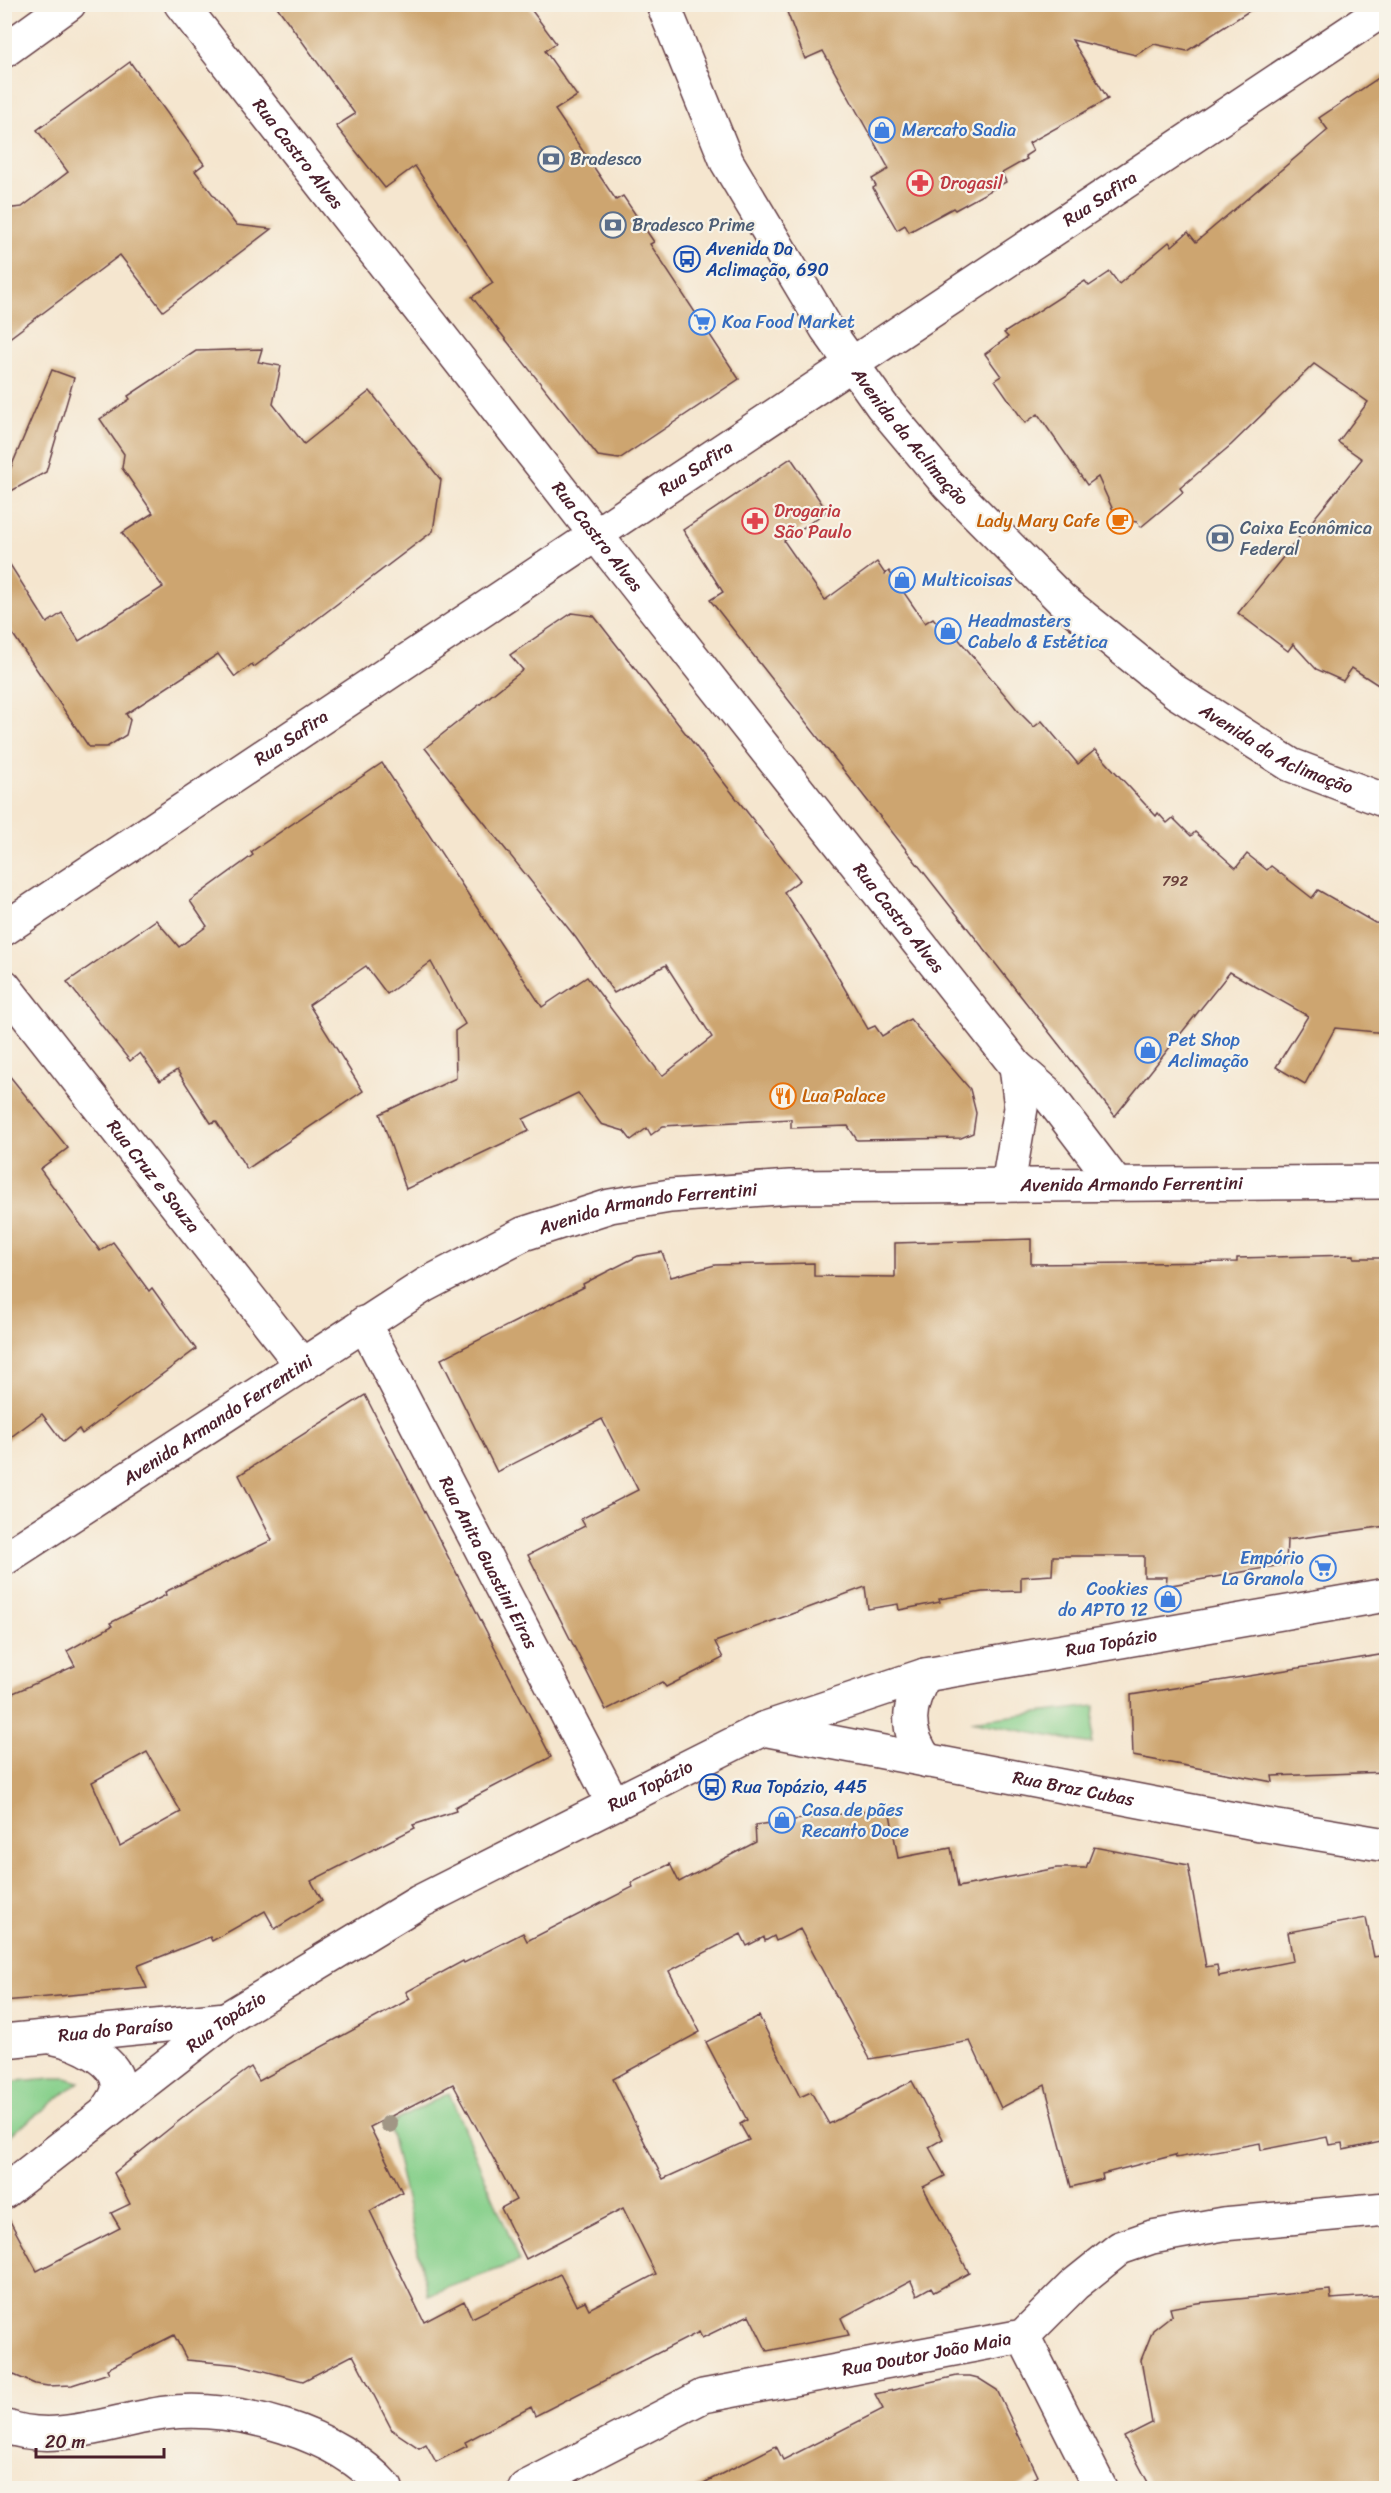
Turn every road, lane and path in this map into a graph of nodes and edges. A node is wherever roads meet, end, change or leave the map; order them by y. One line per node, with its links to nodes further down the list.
1 (69, 4): 5 (street)
2 (181, 4): 7 (street, Rua Castro Alves)
3 (663, 4): 6 (street, Avenida da Aclimação)
4 (1386, 8): 6 (street, Rua Safira)
5 (4, 51)
6 (853, 364): 7 (street, Rua Safira); 8 (street, Avenida da Aclimação)
7 (596, 535): 9 (street, Rua Safira); 11 (street, Rua Castro Alves)
8 (1386, 801)
9 (4, 929)
10 (4, 986): 16 (street, Rua Cruz e Souza)
11 (1016, 1066): 13 (street, Rua Castro Alves); 14 (street)
12 (1386, 1182): 13 (street, Avenida Armando Ferrentini)
13 (1116, 1184): 14 (street, Avenida Armando Ferrentini)
14 (1008, 1185): 15 (street, Avenida Armando Ferrentini)
15 (364, 1323): 16 (street, Avenida Armando Ferrentini); 22 (street, Rua Anita Guastini Eiras)
16 (302, 1365): 17 (street, Avenida Armando Ferrentini)
17 (4, 1559)
18 (1386, 1595): 19 (street, Rua Topázio)
19 (925, 1675): 20 (street, Rua Topázio); 21 (street)
20 (762, 1729): 21 (street, Rua Braz Cubas); 22 (street, Rua Topázio)
21 (927, 1761): 23 (street, Rua Braz Cubas)
22 (613, 1803): 24 (street, Rua Topázio)
23 (1386, 1845)
24 (226, 2019): 25 (street, Rua do Paraíso); 27 (street, Rua Topázio)
25 (54, 2037): 26 (street, Rua do Paraíso); 27 (street)
26 (4, 2041)
27 (106, 2112): 28 (street, Rua Topázio)
28 (4, 2192)
29 (1386, 2209): 30 (street, Rua Doutor João Maia)
30 (1023, 2336): 33 (street, Rua Doutor João Maia); 34 (street)
31 (4, 2426): 32 (street)
32 (386, 2488)
33 (525, 2488)
34 (1100, 2488)

